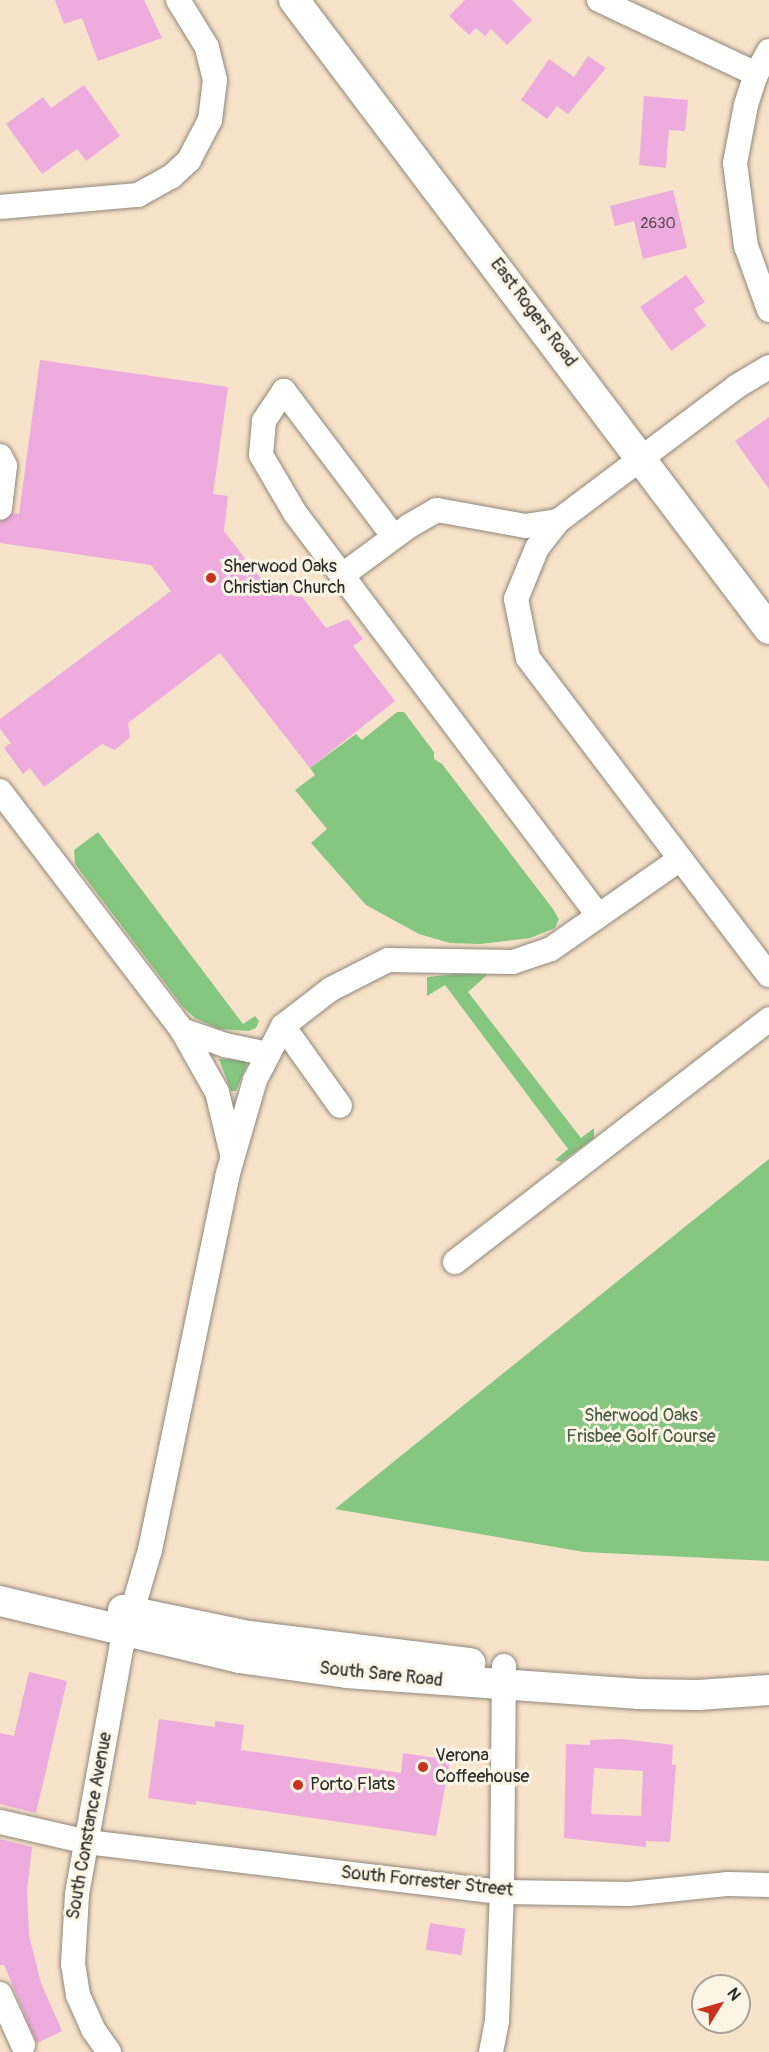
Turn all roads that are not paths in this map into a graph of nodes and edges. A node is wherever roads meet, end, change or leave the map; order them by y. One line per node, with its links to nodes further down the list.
1 (178, 0): 6 (street)
2 (294, 0): 10 (main road, East Rogers Road)
3 (599, 0): 5 (street)
4 (769, 51): 5 (street)
5 (756, 74): 7 (street)
6 (0, 207)
7 (769, 310)
8 (769, 368): 10 (street)
9 (0, 456): 11 (street)
10 (643, 458): 12 (street); 15 (main road, East Rogers Road)
11 (0, 508)
12 (558, 521): 13 (street); 17 (street)
13 (394, 537): 14 (street); 14 (street)
14 (345, 574): 18 (street)
15 (769, 629)
16 (0, 791): 22 (street)
17 (680, 859): 18 (street); 19 (street)
18 (598, 915): 21 (street)
19 (769, 975)
20 (769, 1019): 26 (street)
21 (283, 1026): 23 (street, South Constance Avenue); 24 (street)
22 (182, 1030): 23 (street); 25 (street)
23 (268, 1054): 25 (street, South Constance Avenue)
24 (340, 1106)
25 (233, 1156): 29 (street, South Constance Avenue)
26 (455, 1262)
27 (0, 1580): 29 (main road, South Sare Road)
28 (0, 1601): 29 (main road, South Sare Road)
29 (128, 1621): 30 (main road, South Sare Road); 34 (street, South Constance Avenue)
30 (503, 1674): 31 (main road, South Sare Road); 32 (main road, South Sare Road); 36 (street)
31 (769, 1682)
32 (769, 1689)
33 (0, 1822): 34 (street, South Forrester Street)
34 (87, 1842): 36 (street, South Forrester Street); 39 (street, South Constance Avenue)
35 (769, 1885): 36 (street, South Forrester Street)
36 (502, 1892): 40 (street)
37 (0, 1995): 38 (street)
38 (23, 2045)
39 (109, 2052)
40 (492, 2052)

